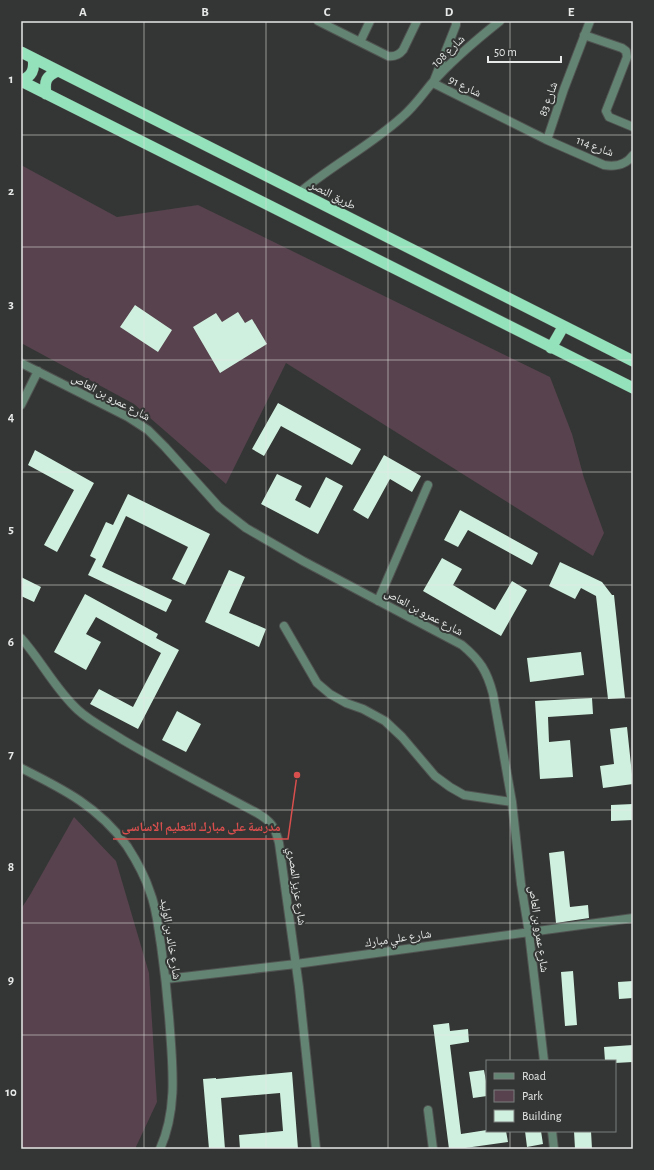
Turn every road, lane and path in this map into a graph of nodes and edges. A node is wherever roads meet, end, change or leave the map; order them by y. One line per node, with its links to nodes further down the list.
1 (318, 21): 8 (street)
2 (370, 21): 8 (street)
3 (417, 21): 8 (street)
4 (456, 21): 13 (street, شارع 91)
5 (500, 21): 13 (street, شارع 108)
6 (590, 21): 7 (street, شارع 83)
7 (584, 35): 15 (street); 16 (street, شارع 83)
8 (360, 42)
9 (21, 52): 10 (highway, طريق النصر)
10 (33, 58): 11 (highway, طريق النصر); 12 (highway)
11 (58, 71): 14 (highway); 18 (highway, طريق النصر)
12 (21, 81): 14 (highway)
13 (432, 83): 16 (street, شارع 91); 18 (street)
14 (46, 94): 20 (highway)
15 (633, 127)
16 (547, 140): 17 (street, شارع 114)
17 (633, 155)
18 (299, 193): 19 (highway, طريق النصر)
19 (563, 327): 20 (highway); 21 (highway, طريق النصر)
20 (551, 348): 24 (highway)
21 (633, 361)
22 (21, 363): 23 (street, شارع عمرو بن العاص)
23 (38, 371): 25 (street); 27 (street, شارع عمرو بن العاص)
24 (633, 388)
25 (21, 405)
26 (428, 485): 27 (street)
27 (378, 601): 31 (street, شارع عمرو بن العاص)
28 (284, 626): 31 (street)
29 (21, 638): 34 (street, شارع عزيز المصري)
30 (21, 768): 35 (street, شارع خالد بن الوليد)
31 (512, 802): 33 (street, شارع عمرو بن العاص)
32 (633, 918): 33 (street, شارع علي مبارك)
33 (529, 933): 34 (street, شارع علي مبارك); 36 (street, شارع عمرو بن العاص)
34 (296, 964): 35 (street, شارع علي مبارك); 40 (street, شارع عزيز المصري)
35 (166, 979): 39 (street, شارع خالد بن الوليد)
36 (544, 1060)
37 (428, 1110): 41 (street)
38 (552, 1132): 42 (street)
39 (160, 1149)
40 (316, 1149)
41 (433, 1149)
42 (554, 1149)

